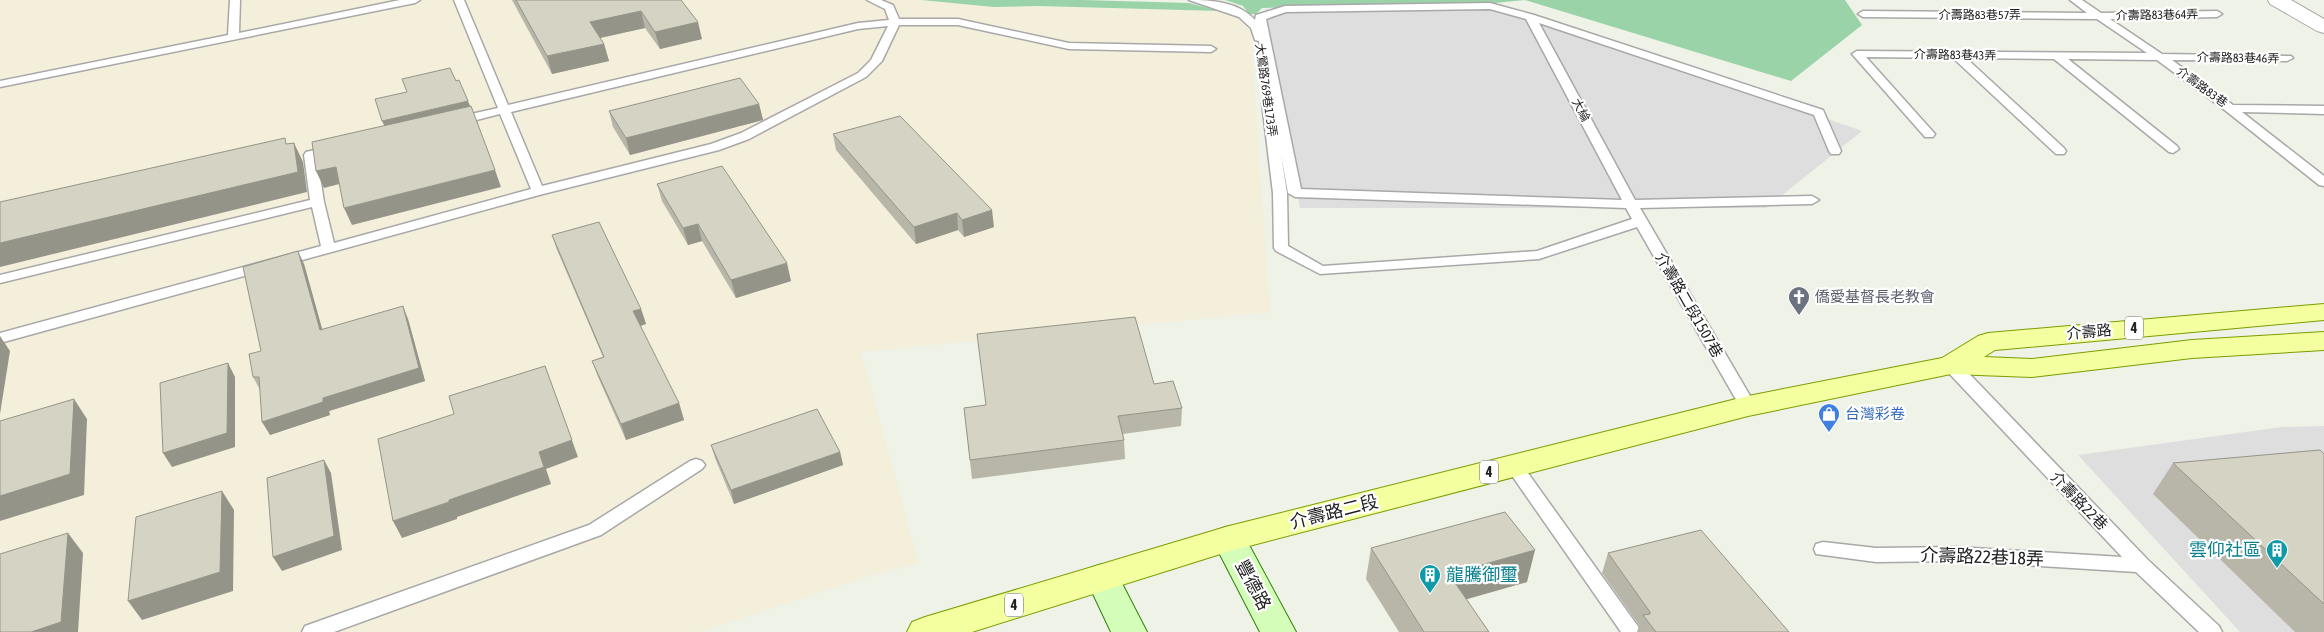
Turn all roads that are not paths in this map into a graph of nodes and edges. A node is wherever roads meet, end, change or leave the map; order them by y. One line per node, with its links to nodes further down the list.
1 (235, 0): 14 (lane)
2 (416, 0): 14 (lane)
3 (459, 0): 22 (lane)
4 (872, 0): 12 (lane)
5 (1194, 0): 35 (lane, 大鶯路769巷173弄)
6 (2075, 0): 10 (lane, 介壽路83巷)
7 (2277, 0): 13 (street)
8 (1863, 14): 10 (lane, 介壽路83巷57弄)
9 (2217, 14): 10 (lane, 介壽路83巷64弄)
10 (2098, 16): 18 (lane, 介壽路83巷)
11 (1530, 17): 28 (lane); 34 (lane, 大綸); 34 (lane)
12 (895, 22): 15 (lane); 22 (lane); 31 (lane)
13 (2324, 27)
14 (233, 37): 20 (lane)
15 (1211, 50)
16 (1956, 55): 17 (lane, 介壽路83巷43弄); 25 (lane, 介壽路83巷43弄); 29 (lane)
17 (2058, 56): 18 (lane, 介壽路83巷43弄); 27 (lane)
18 (2160, 57): 19 (lane, 介壽路83巷46弄); 21 (lane, 介壽路83巷)
19 (2286, 58)
20 (0, 84)
21 (2230, 108): 23 (lane); 30 (lane, 介壽路83巷)
22 (504, 110): 24 (lane); 31 (lane)
23 (2324, 110)
24 (446, 123)
25 (1929, 134)
26 (339, 148): 33 (lane)
27 (2173, 149)
28 (1835, 151)
29 (2060, 151)
30 (2324, 182)
31 (538, 191): 36 (lane)
32 (1812, 200): 34 (lane)
33 (317, 202): 36 (lane); 37 (lane)
34 (1631, 204): 35 (lane, 介壽路二段1507巷)
35 (1640, 221): 42 (lane, 介壽路二段1507巷)
36 (328, 248): 39 (lane)
37 (0, 279)
38 (2324, 312): 41 (main road, 介壽路 / 4)
39 (0, 338)
40 (2324, 341): 41 (main road, 介壽路 / 4)
41 (1951, 365): 42 (main road, 介壽路 / 4); 47 (lane, 介壽路22巷)
42 (1748, 406): 44 (main road, 介壽路二段 / 4)
43 (696, 465): 49 (lane)
44 (1514, 466): 45 (main road, 介壽路二段 / 4); 53 (lane)
45 (1229, 538): 48 (main road, 介壽路二段 / 4); 52 (main road, 豐德路)
46 (1823, 549): 47 (lane, 介壽路22巷18弄)
47 (2142, 565): 54 (lane, 介壽路22巷)
48 (1102, 577): 50 (main road, 介壽路二段 / 4); 51 (main road)
49 (312, 632)
50 (925, 632)
51 (1130, 632)
52 (1278, 632)
53 (1632, 632)
54 (2212, 632)

